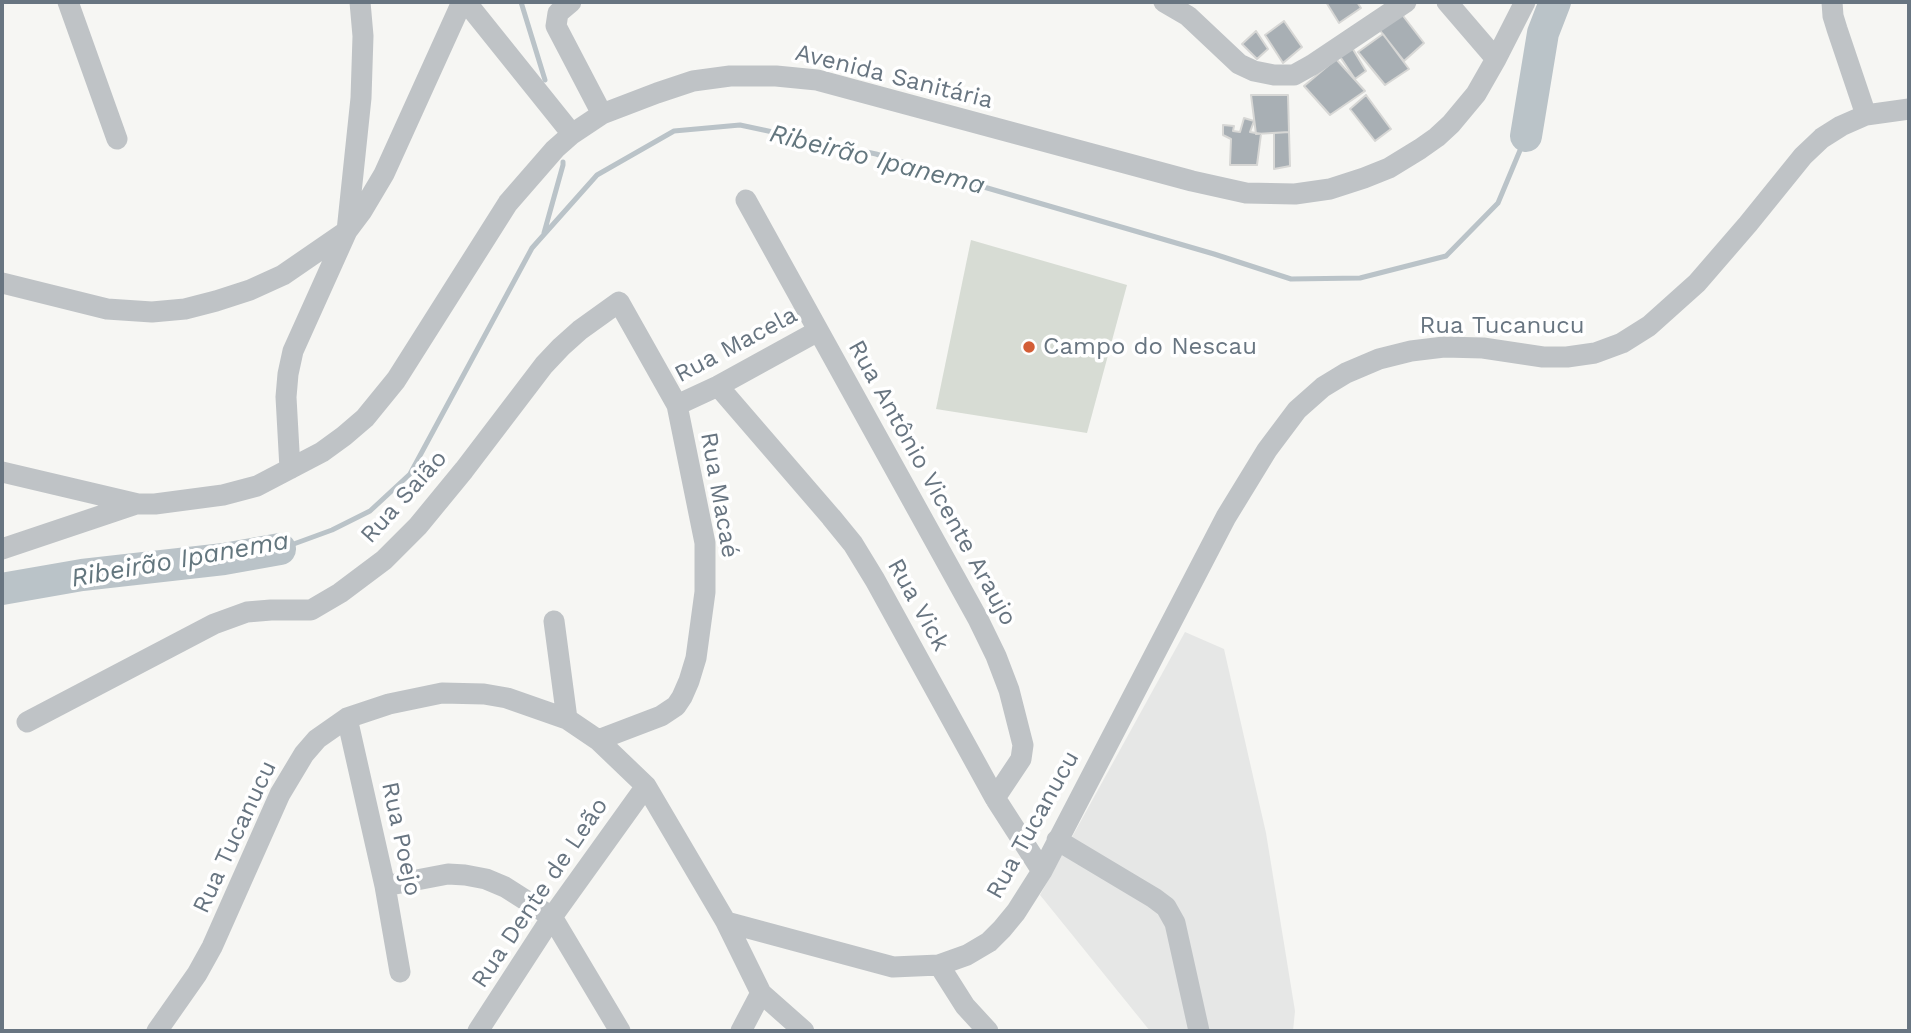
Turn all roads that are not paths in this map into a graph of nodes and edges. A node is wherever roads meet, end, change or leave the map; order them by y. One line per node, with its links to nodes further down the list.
1 (68, 2): 15 (street)
2 (360, 2): 17 (street)
3 (464, 2): 14 (street); 17 (street)
4 (571, 2): 12 (street)
5 (1164, 2): 6 (street)
6 (1406, 2)
7 (1447, 2): 10 (street)
8 (1525, 2): 10 (street, Avenida Sanitária)
9 (1832, 2): 13 (street)
10 (1496, 59): 12 (street, Avenida Sanitária)
11 (1909, 109): 13 (street, Rua Tucanucu)
12 (602, 114): 14 (street, Avenida Sanitária)
13 (1866, 115): 34 (street, Rua Tucanucu)
14 (572, 134): 23 (street, Avenida Sanitária)
15 (117, 139)
16 (746, 201): 20 (street, Rua Antônio Vicente Araujo)
17 (347, 231): 18 (street); 23 (street)
18 (2, 283)
19 (619, 302): 22 (street, Rua Macaé); 30 (street, Rua Saião)
20 (818, 331): 21 (street, Rua Macela); 33 (street, Rua Antônio Vicente Araujo)
21 (718, 386): 22 (street, Rua Macela); 33 (street, Rua Vick)
22 (677, 405): 31 (street, Rua Macaé)
23 (290, 469): 25 (street, Avenida Sanitária)
24 (2, 472): 25 (street, Avenida Sanitária)
25 (138, 504): 26 (street)
26 (2, 549)
27 (554, 621): 29 (street)
28 (347, 718): 29 (street, Rua Tucanucu); 36 (street, Rua Poejo); 42 (street, Rua Tucanucu)
29 (567, 719): 31 (street, Rua Tucanucu)
30 (27, 722)
31 (598, 740): 32 (street, Rua Tucanucu)
32 (646, 786): 37 (street, Rua Dente de Leão); 38 (street, Rua Tucanucu)
33 (995, 798): 35 (street, Rua Vick)
34 (1057, 840): 35 (street, Rua Tucanucu); 48 (street)
35 (1042, 871): 39 (street, Rua Tucanucu)
36 (385, 886): 37 (street); 40 (street, Rua Poejo)
37 (552, 917): 43 (street, Rua Dente de Leão); 44 (street)
38 (726, 922): 39 (street, Rua Tucanucu); 41 (street)
39 (939, 965): 47 (street)
40 (400, 972)
41 (761, 993): 45 (street); 46 (street)
42 (157, 1031)
43 (478, 1031)
44 (621, 1031)
45 (741, 1031)
46 (804, 1031)
47 (988, 1031)
48 (1199, 1031)

